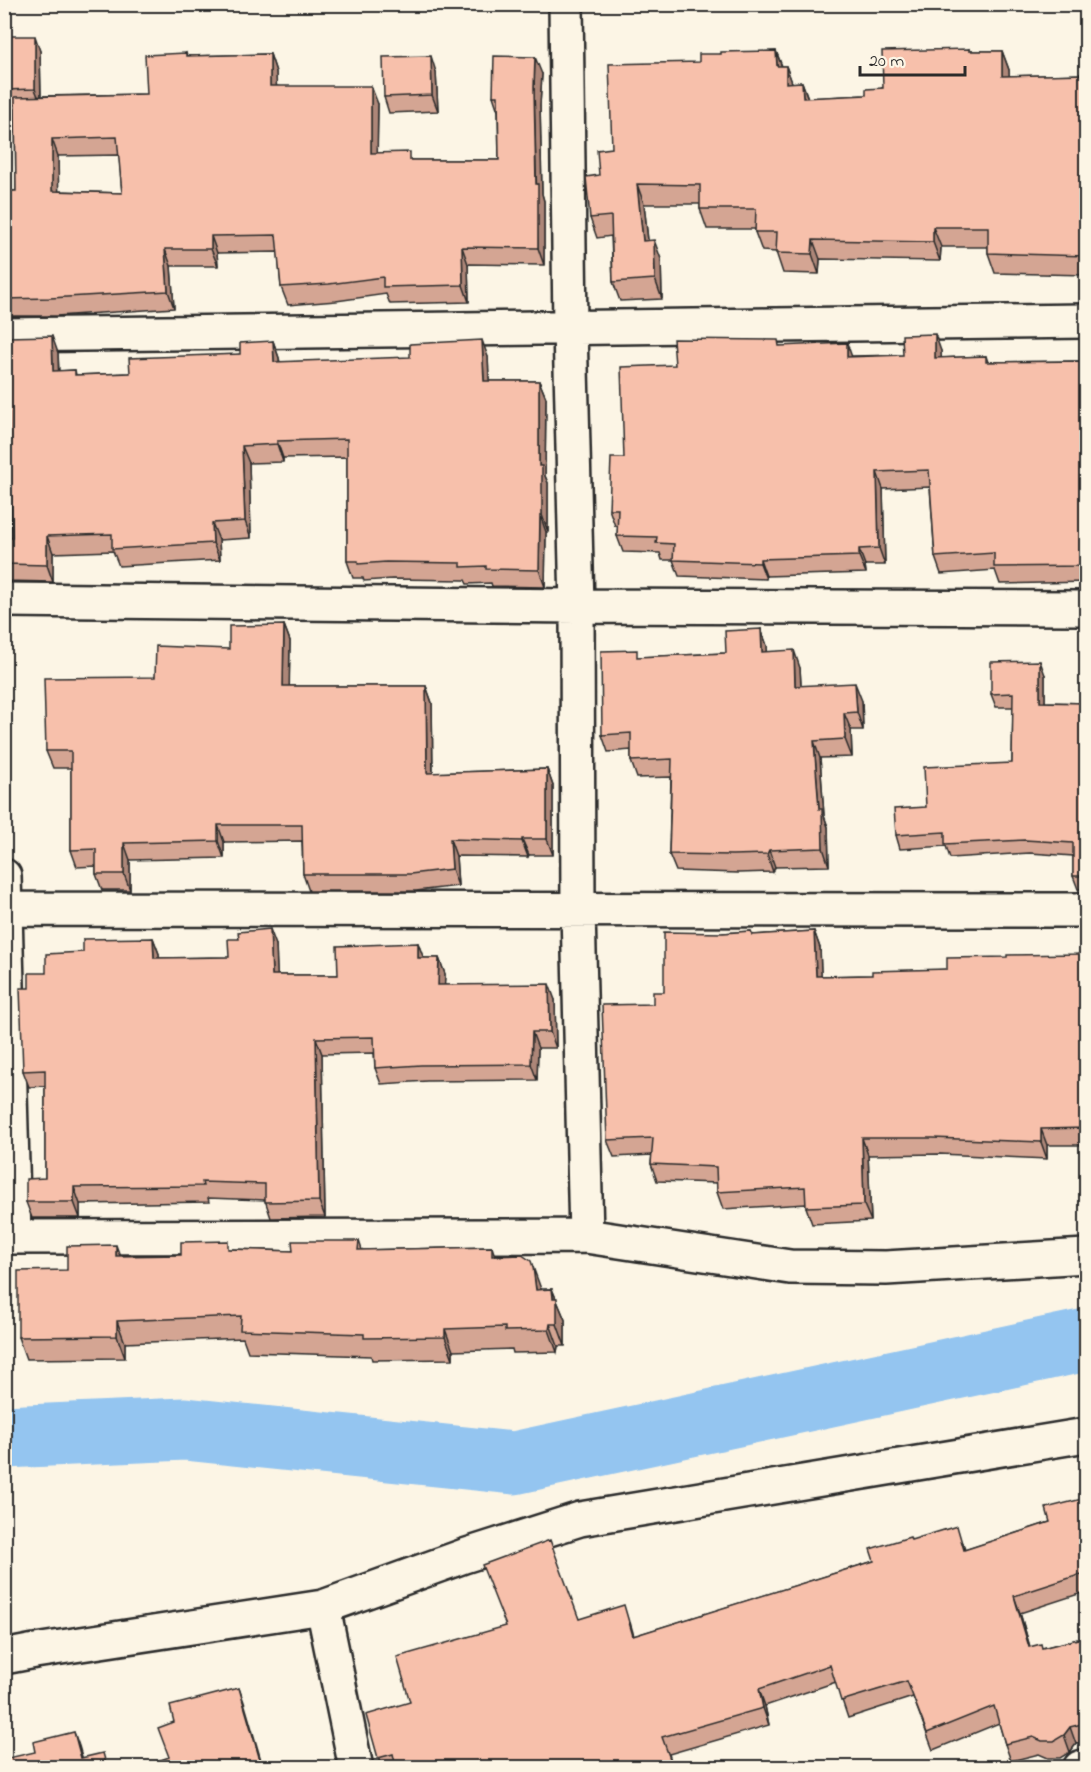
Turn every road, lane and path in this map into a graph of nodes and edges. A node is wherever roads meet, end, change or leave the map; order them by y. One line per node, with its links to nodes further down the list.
1 (566, 4): 3 (street)
2 (1086, 321): 3 (street)
3 (570, 328): 4 (street); 6 (street)
4 (4, 335)
5 (4, 600): 6 (street)
6 (577, 606): 7 (street); 11 (street)
7 (1086, 608)
8 (4, 876): 9 (street)
9 (5, 909): 11 (street); 13 (street)
10 (1086, 910): 11 (street)
11 (578, 911): 12 (street)
12 (586, 1236): 13 (street); 14 (street)
13 (9, 1237)
14 (1086, 1256)
15 (1086, 1435): 16 (street)
16 (323, 1607): 17 (street); 19 (street)
17 (4, 1657)
18 (1086, 1766): 20 (street)
19 (356, 1767)
20 (1080, 1767)

